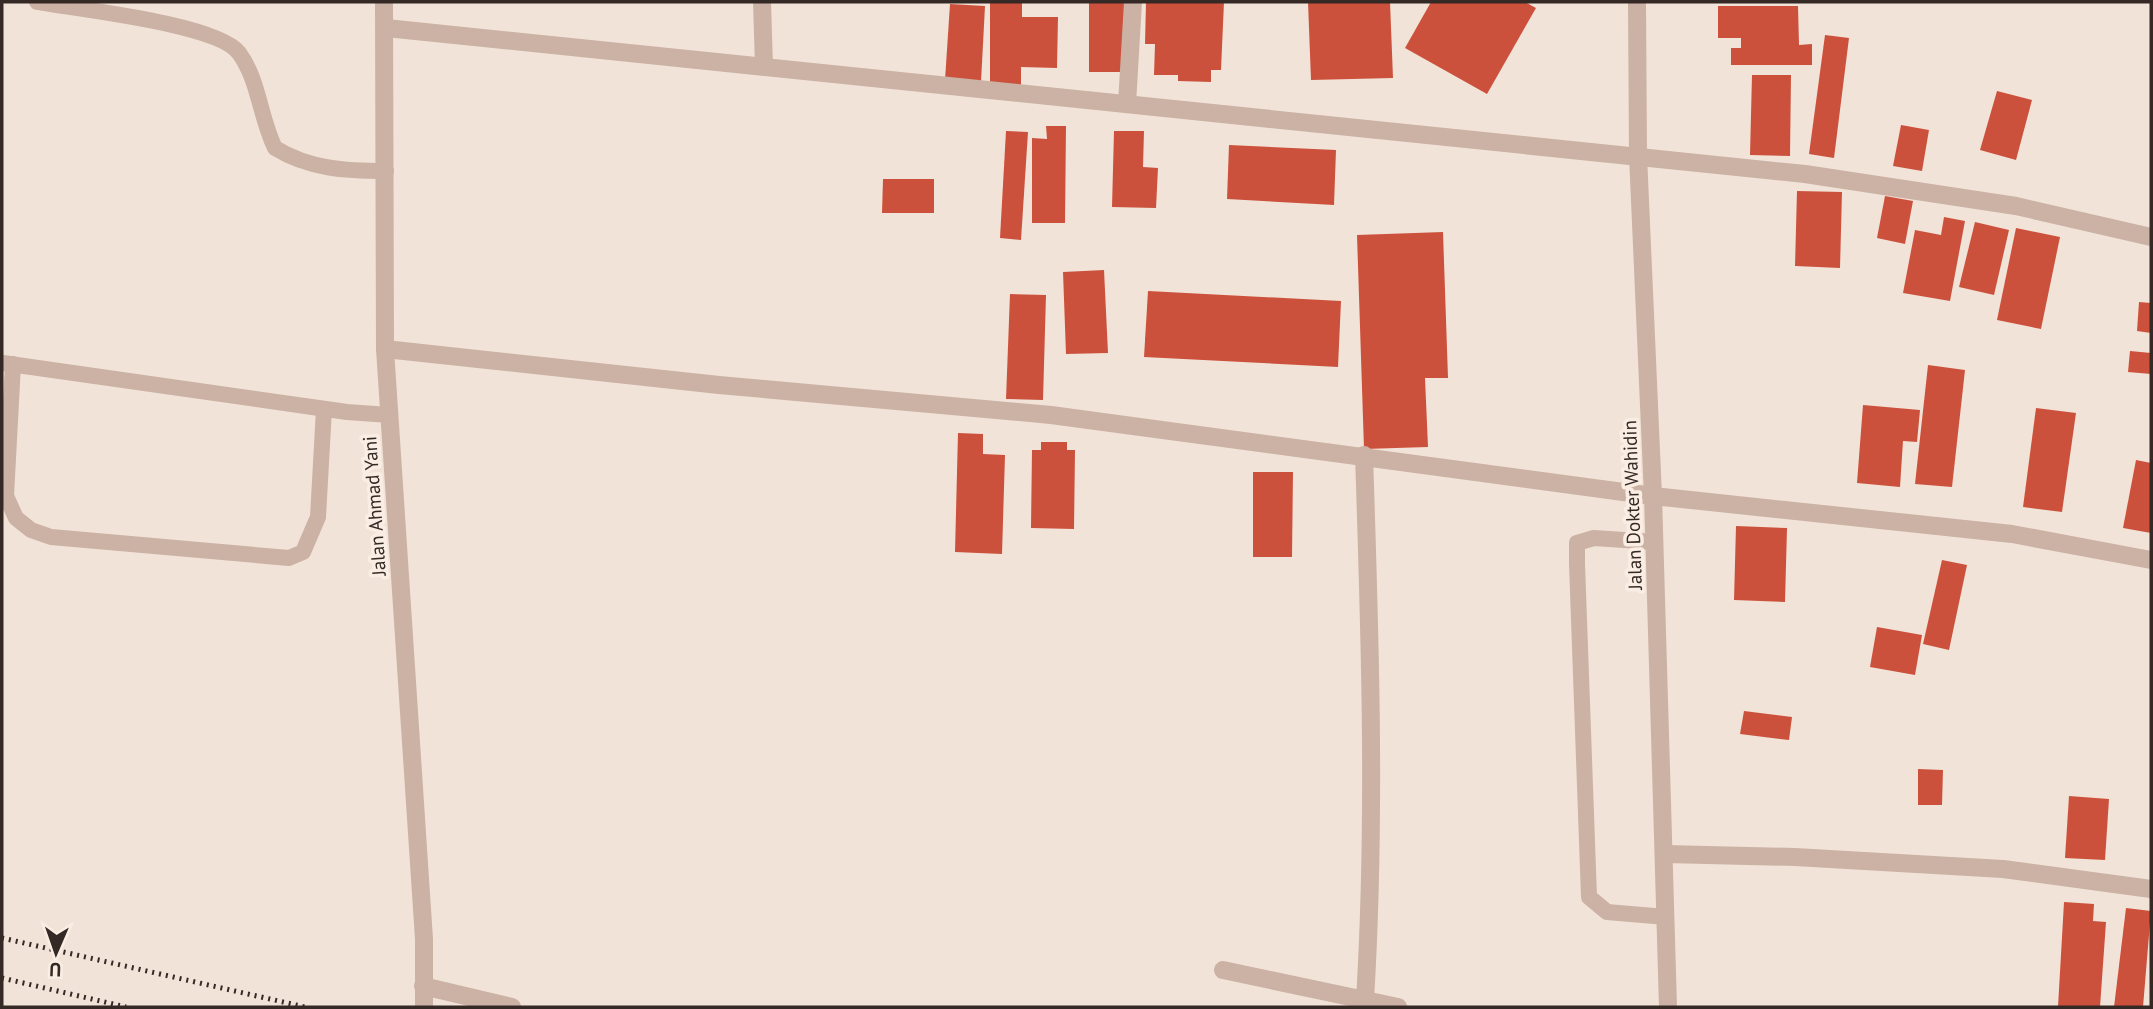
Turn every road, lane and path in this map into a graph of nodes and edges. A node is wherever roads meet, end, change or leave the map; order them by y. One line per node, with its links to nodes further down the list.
1 (37, 2): 10 (lane)
2 (384, 2): 6 (street, Jalan Ahmad Yani)
3 (762, 2): 7 (street)
4 (1133, 2): 8 (street)
5 (1637, 2): 9 (street, Jalan Dokter Wahidin)
6 (386, 28): 7 (street); 10 (street, Jalan Ahmad Yani)
7 (764, 66): 8 (street)
8 (1128, 104): 9 (street)
9 (1638, 155): 11 (street); 17 (street, Jalan Dokter Wahidin)
10 (386, 171): 12 (street, Jalan Ahmad Yani)
11 (2151, 237)
12 (385, 349): 15 (street, Jalan Ahmad Yani); 16 (street)
13 (7, 363): 14 (lane); 14 (lane)
14 (324, 409): 15 (lane)
15 (389, 415): 24 (street, Jalan Ahmad Yani)
16 (1364, 455): 17 (street); 25 (street)
17 (1653, 496): 18 (street, Jalan Dokter Wahidin); 19 (street)
18 (1654, 542): 20 (street, Jalan Dokter Wahidin); 22 (lane)
19 (2151, 560)
20 (1665, 854): 21 (street); 22 (street, Jalan Dokter Wahidin)
21 (2151, 888)
22 (1666, 917): 29 (street, Jalan Dokter Wahidin)
23 (1223, 970): 25 (street)
24 (423, 986): 26 (street, Jalan Ahmad Yani); 27 (street)
25 (1366, 1000): 28 (street)
26 (425, 1007)
27 (512, 1007)
28 (1398, 1007)
29 (1668, 1007)

